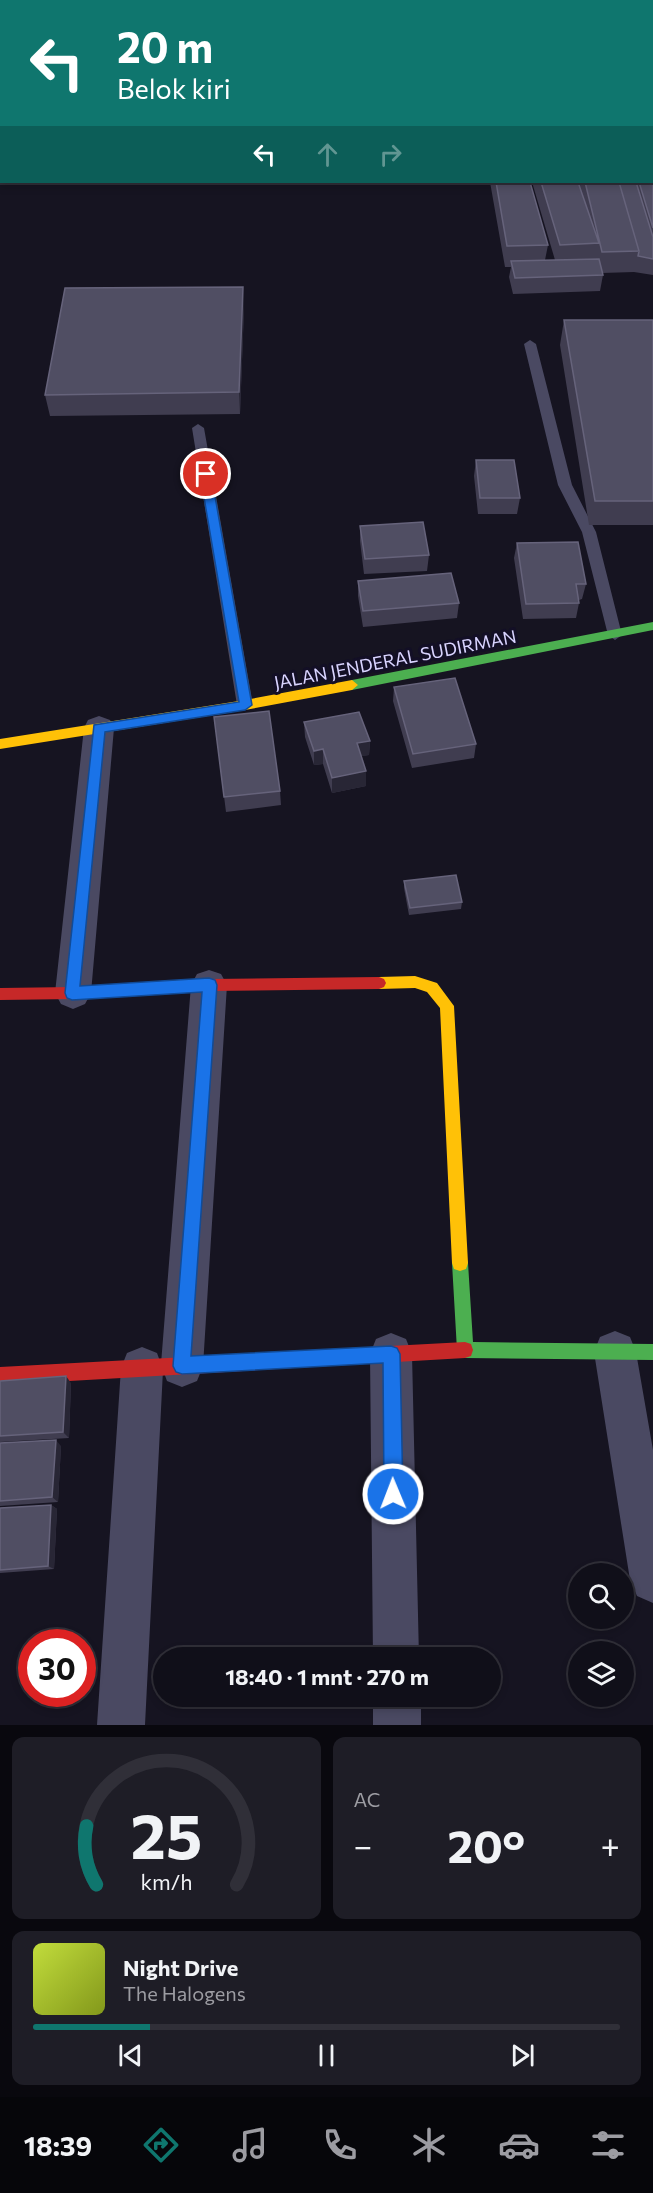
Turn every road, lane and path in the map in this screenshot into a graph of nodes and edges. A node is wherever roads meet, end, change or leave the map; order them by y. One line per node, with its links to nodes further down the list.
1 (530, 344): 4 (lane)
2 (198, 428): 5 (lane)
3 (653, 626): 4 (street, JALAN JENDERAL SUDIRMAN)
4 (615, 635): 5 (street, JALAN JENDERAL SUDIRMAN)
5 (245, 705): 6 (street, JALAN JENDERAL SUDIRMAN)
6 (99, 728): 7 (street, JALAN JENDERAL SUDIRMAN); 9 (street)
7 (0, 744)
8 (209, 985): 9 (street); 11 (street); 14 (street)
9 (72, 993): 10 (street)
10 (0, 994)
11 (465, 1350): 12 (street); 13 (street)
12 (634, 1352): 16 (street)
13 (391, 1354): 14 (street); 17 (street)
14 (162, 1367): 15 (street); 19 (street)
15 (0, 1376)
16 (653, 1580)
17 (396, 1647)
18 (397, 1707): 20 (street)
19 (121, 1725)
20 (397, 1725)

